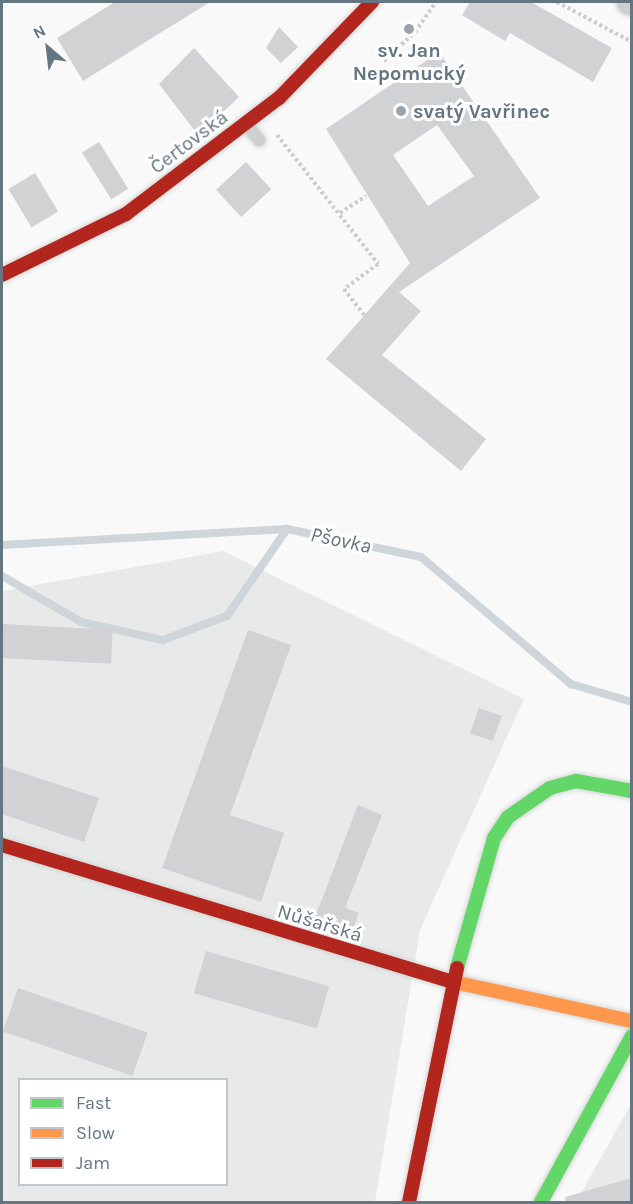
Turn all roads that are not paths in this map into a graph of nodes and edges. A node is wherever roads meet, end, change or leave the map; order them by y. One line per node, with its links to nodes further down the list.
1 (372, 2): 2 (street, Čertovská)
2 (245, 123): 3 (lane); 4 (street, Čertovská)
3 (259, 140)
4 (2, 275)
5 (632, 791): 7 (street)
6 (2, 845): 7 (street, Nůšařská)
7 (453, 982): 8 (street, Nůšařská); 10 (street)
8 (632, 1021)
9 (632, 1036): 11 (street)
10 (409, 1203)
11 (541, 1203)

